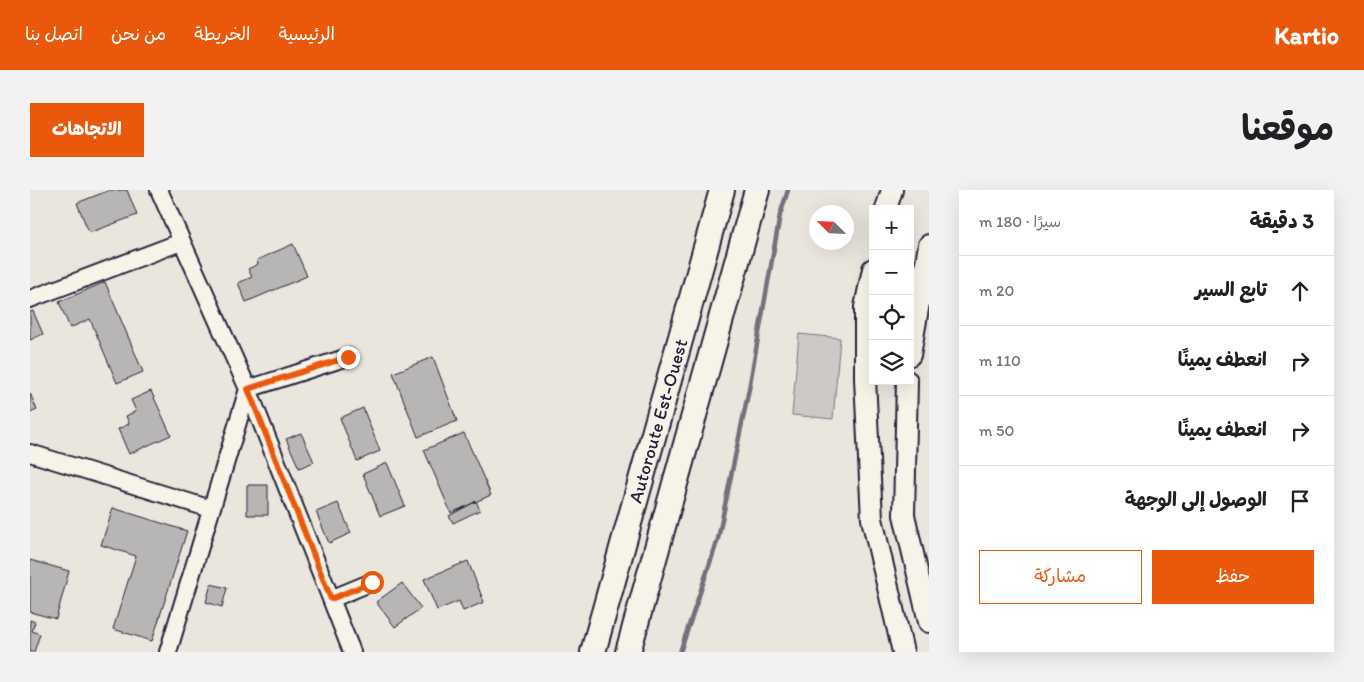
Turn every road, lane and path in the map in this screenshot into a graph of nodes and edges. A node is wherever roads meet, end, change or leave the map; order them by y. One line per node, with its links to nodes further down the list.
1 (159, 190): 6 (street)
2 (722, 190): 21 (highway, Autoroute Est-Ouest)
3 (757, 190): 22 (highway, Autoroute Est-Ouest)
4 (892, 190): 5 (main road)
5 (887, 205)
6 (181, 242): 9 (street); 13 (street)
7 (929, 245): 10 (main road)
8 (869, 288): 23 (main road)
9 (30, 299)
10 (913, 340)
11 (348, 357): 13 (street)
12 (906, 385): 18 (main road)
13 (248, 389): 15 (street); 17 (street)
14 (30, 453): 15 (street)
15 (212, 509): 19 (street)
16 (372, 582): 17 (street)
17 (331, 599): 20 (street)
18 (929, 622)
19 (168, 652)
20 (352, 652)
21 (594, 652)
22 (628, 652)
23 (903, 652)

